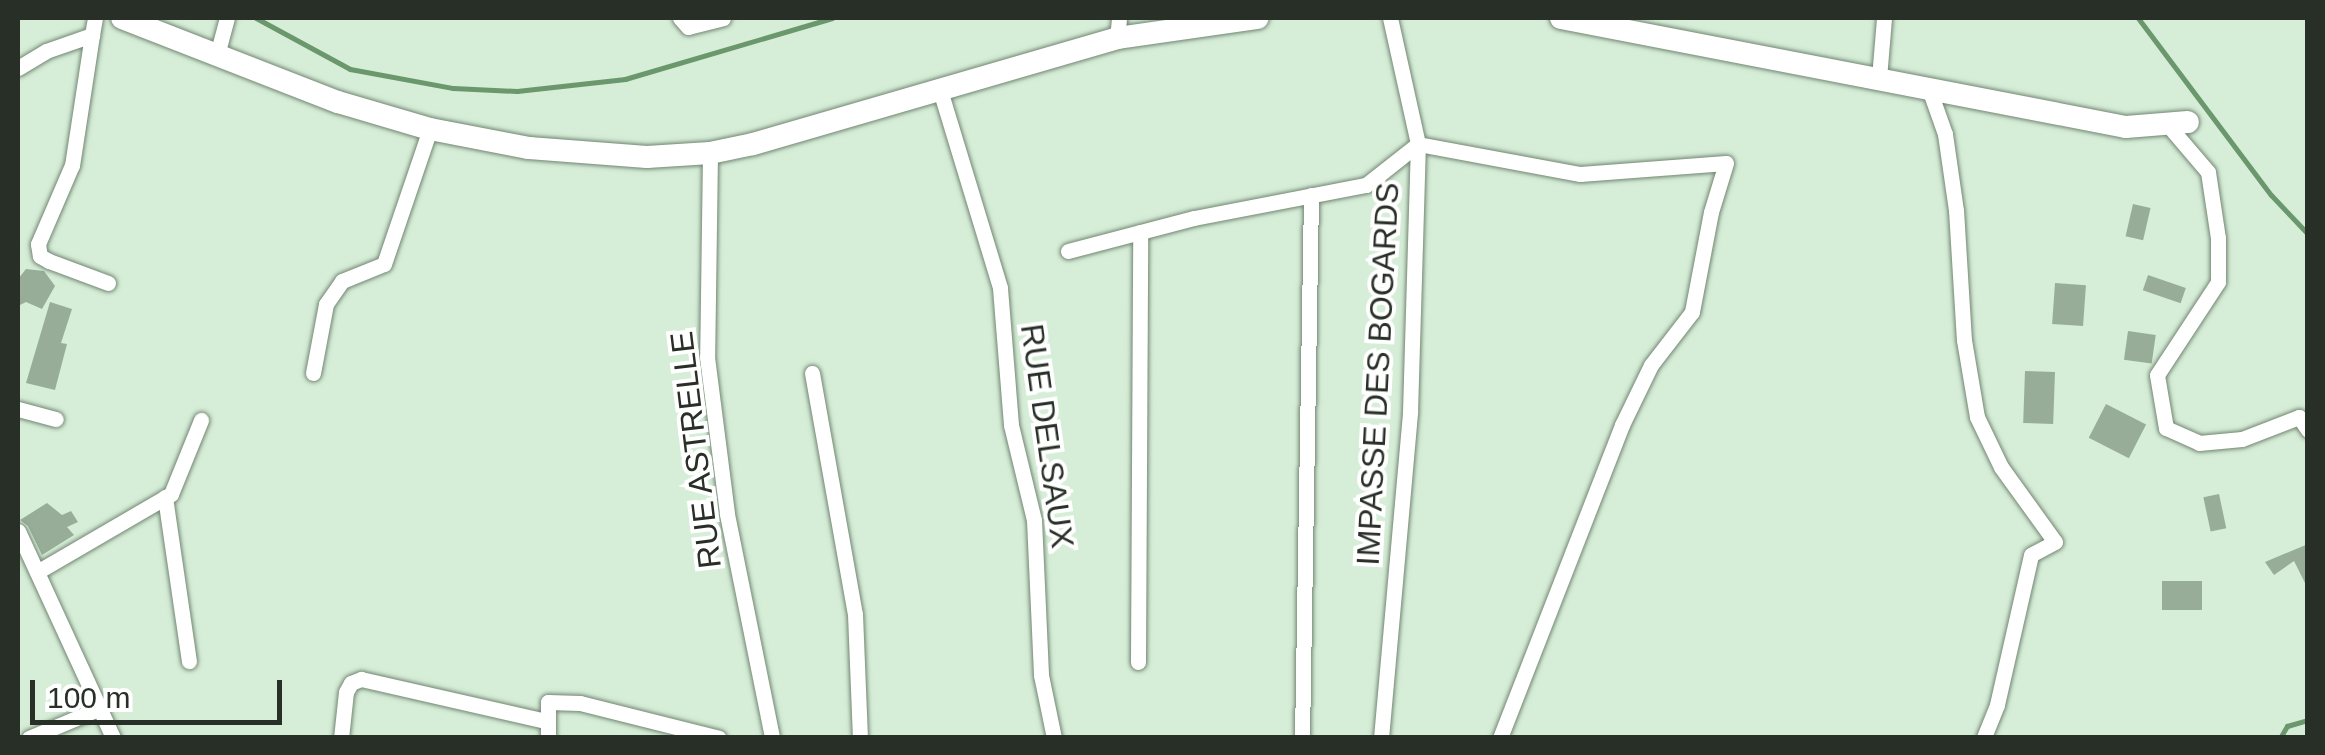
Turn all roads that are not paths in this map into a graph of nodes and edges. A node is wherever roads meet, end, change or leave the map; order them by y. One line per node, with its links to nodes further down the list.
1 (94, 18): 11 (street)
2 (128, 18): 12 (street)
3 (226, 18): 12 (street)
4 (680, 18): 5 (street)
5 (723, 18)
6 (1258, 18): 10 (street)
7 (1390, 18): 19 (street, IMPASSE DES BOGARDS)
8 (1561, 18): 14 (street)
9 (1884, 18): 14 (street)
10 (1118, 28): 16 (street)
11 (92, 35): 13 (street); 24 (street)
12 (217, 55): 18 (street)
13 (18, 68)
14 (1879, 78): 15 (street)
15 (1928, 86): 17 (street); 49 (street)
16 (940, 90): 20 (street); 45 (street, RUE DELSAUX)
17 (2178, 122): 30 (street)
18 (430, 129): 20 (street); 25 (street)
19 (1418, 144): 21 (street); 47 (street, IMPASSE DES BOGARDS); 48 (street)
20 (710, 153): 43 (street, RUE ASTRELLE)
21 (1311, 195): 22 (street); 46 (street)
22 (1140, 232): 23 (street); 36 (street)
23 (1068, 251)
24 (108, 283)
25 (313, 373)
26 (812, 373): 44 (street)
27 (18, 409): 28 (street)
28 (56, 420)
29 (201, 420): 31 (street)
30 (2308, 430)
31 (165, 497): 33 (street); 35 (street)
32 (18, 531): 33 (street)
33 (35, 568): 34 (street); 37 (street)
34 (18, 576)
35 (188, 661)
36 (1138, 662)
37 (98, 709): 39 (street); 40 (street)
38 (547, 729): 41 (street); 42 (street)
39 (29, 738)
40 (113, 738)
41 (341, 738)
42 (719, 738)
43 (772, 738)
44 (860, 738)
45 (1054, 738)
46 (1302, 738)
47 (1381, 738)
48 (1500, 738)
49 (1984, 738)

